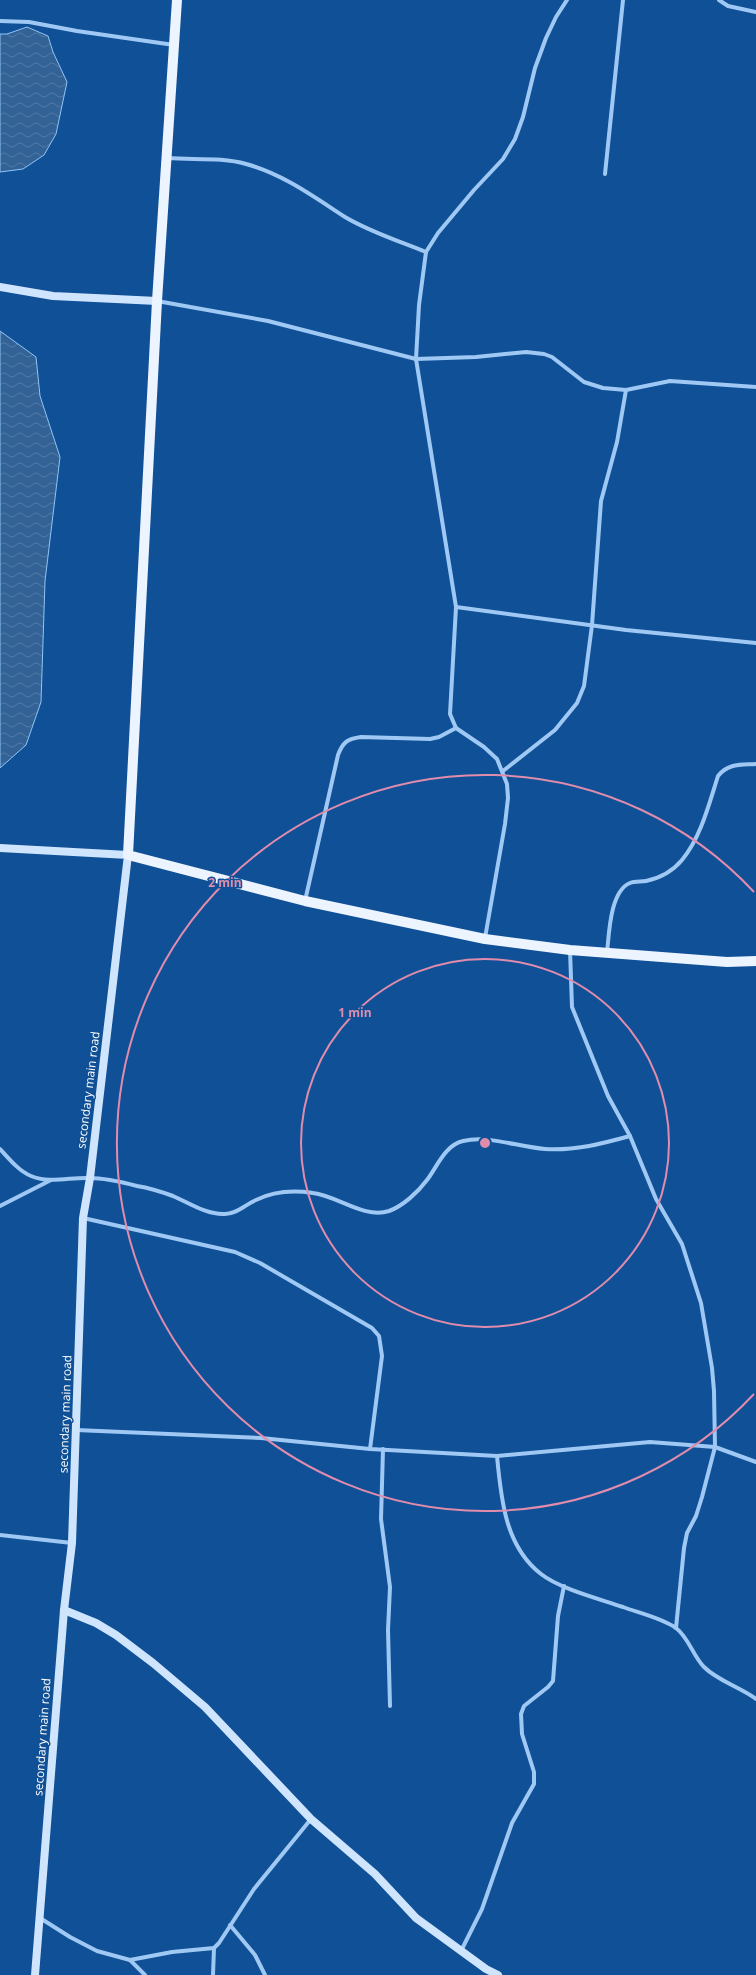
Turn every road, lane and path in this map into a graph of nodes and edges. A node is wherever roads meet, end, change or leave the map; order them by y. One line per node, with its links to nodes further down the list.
1 (177, 0): 7 (main road)
2 (567, 0): 10 (street)
3 (623, 0): 9 (street)
4 (719, 0): 5 (street)
5 (756, 12)
6 (0, 21): 7 (street)
7 (174, 45): 8 (main road)
8 (168, 158): 10 (street); 12 (main road)
9 (605, 174)
10 (426, 252): 13 (street)
11 (0, 287): 12 (main road)
12 (157, 301): 13 (street); 23 (main road)
13 (416, 359): 15 (street); 16 (street)
14 (756, 387): 15 (street)
15 (626, 390): 17 (street)
16 (456, 607): 17 (street); 19 (street)
17 (592, 625): 18 (street); 21 (street)
18 (756, 643)
19 (456, 728): 21 (street); 24 (street)
20 (756, 764): 27 (street)
21 (503, 772): 25 (street)
22 (0, 848): 23 (main road)
23 (128, 855): 24 (main road); 31 (main road, secondary main road)
24 (305, 901): 25 (main road)
25 (485, 939): 26 (main road)
26 (570, 950): 27 (main road); 29 (street)
27 (608, 953): 28 (main road)
28 (756, 961)
29 (630, 1136): 31 (street); 36 (street)
30 (0, 1150): 32 (street)
31 (90, 1178): 32 (street); 34 (main road, secondary main road)
32 (53, 1179): 33 (street)
33 (0, 1206)
34 (83, 1218): 35 (main road, secondary main road); 37 (street)
35 (76, 1430): 37 (street); 42 (main road, secondary main road)
36 (715, 1447): 39 (street); 40 (street); 45 (street)
37 (370, 1448): 38 (street)
38 (384, 1449): 39 (street); 47 (street)
39 (497, 1456): 43 (street)
40 (756, 1462)
41 (0, 1535): 42 (street)
42 (72, 1543): 44 (main road, secondary main road)
43 (564, 1586): 45 (street); 52 (street)
44 (64, 1610): 48 (main road); 49 (main road, secondary main road)
45 (676, 1628): 46 (street)
46 (756, 1699)
47 (390, 1706)
48 (311, 1819): 50 (street); 52 (main road)
49 (40, 1918): 53 (street); 55 (main road, secondary main road)
50 (230, 1925): 51 (street); 58 (street)
51 (214, 1948): 53 (street); 57 (street)
52 (461, 1951): 54 (main road)
53 (130, 1960): 56 (street)
54 (484, 1972): 59 (main road)
55 (35, 1975)
56 (145, 1975)
57 (212, 1975)
58 (265, 1975)
59 (498, 1975)

